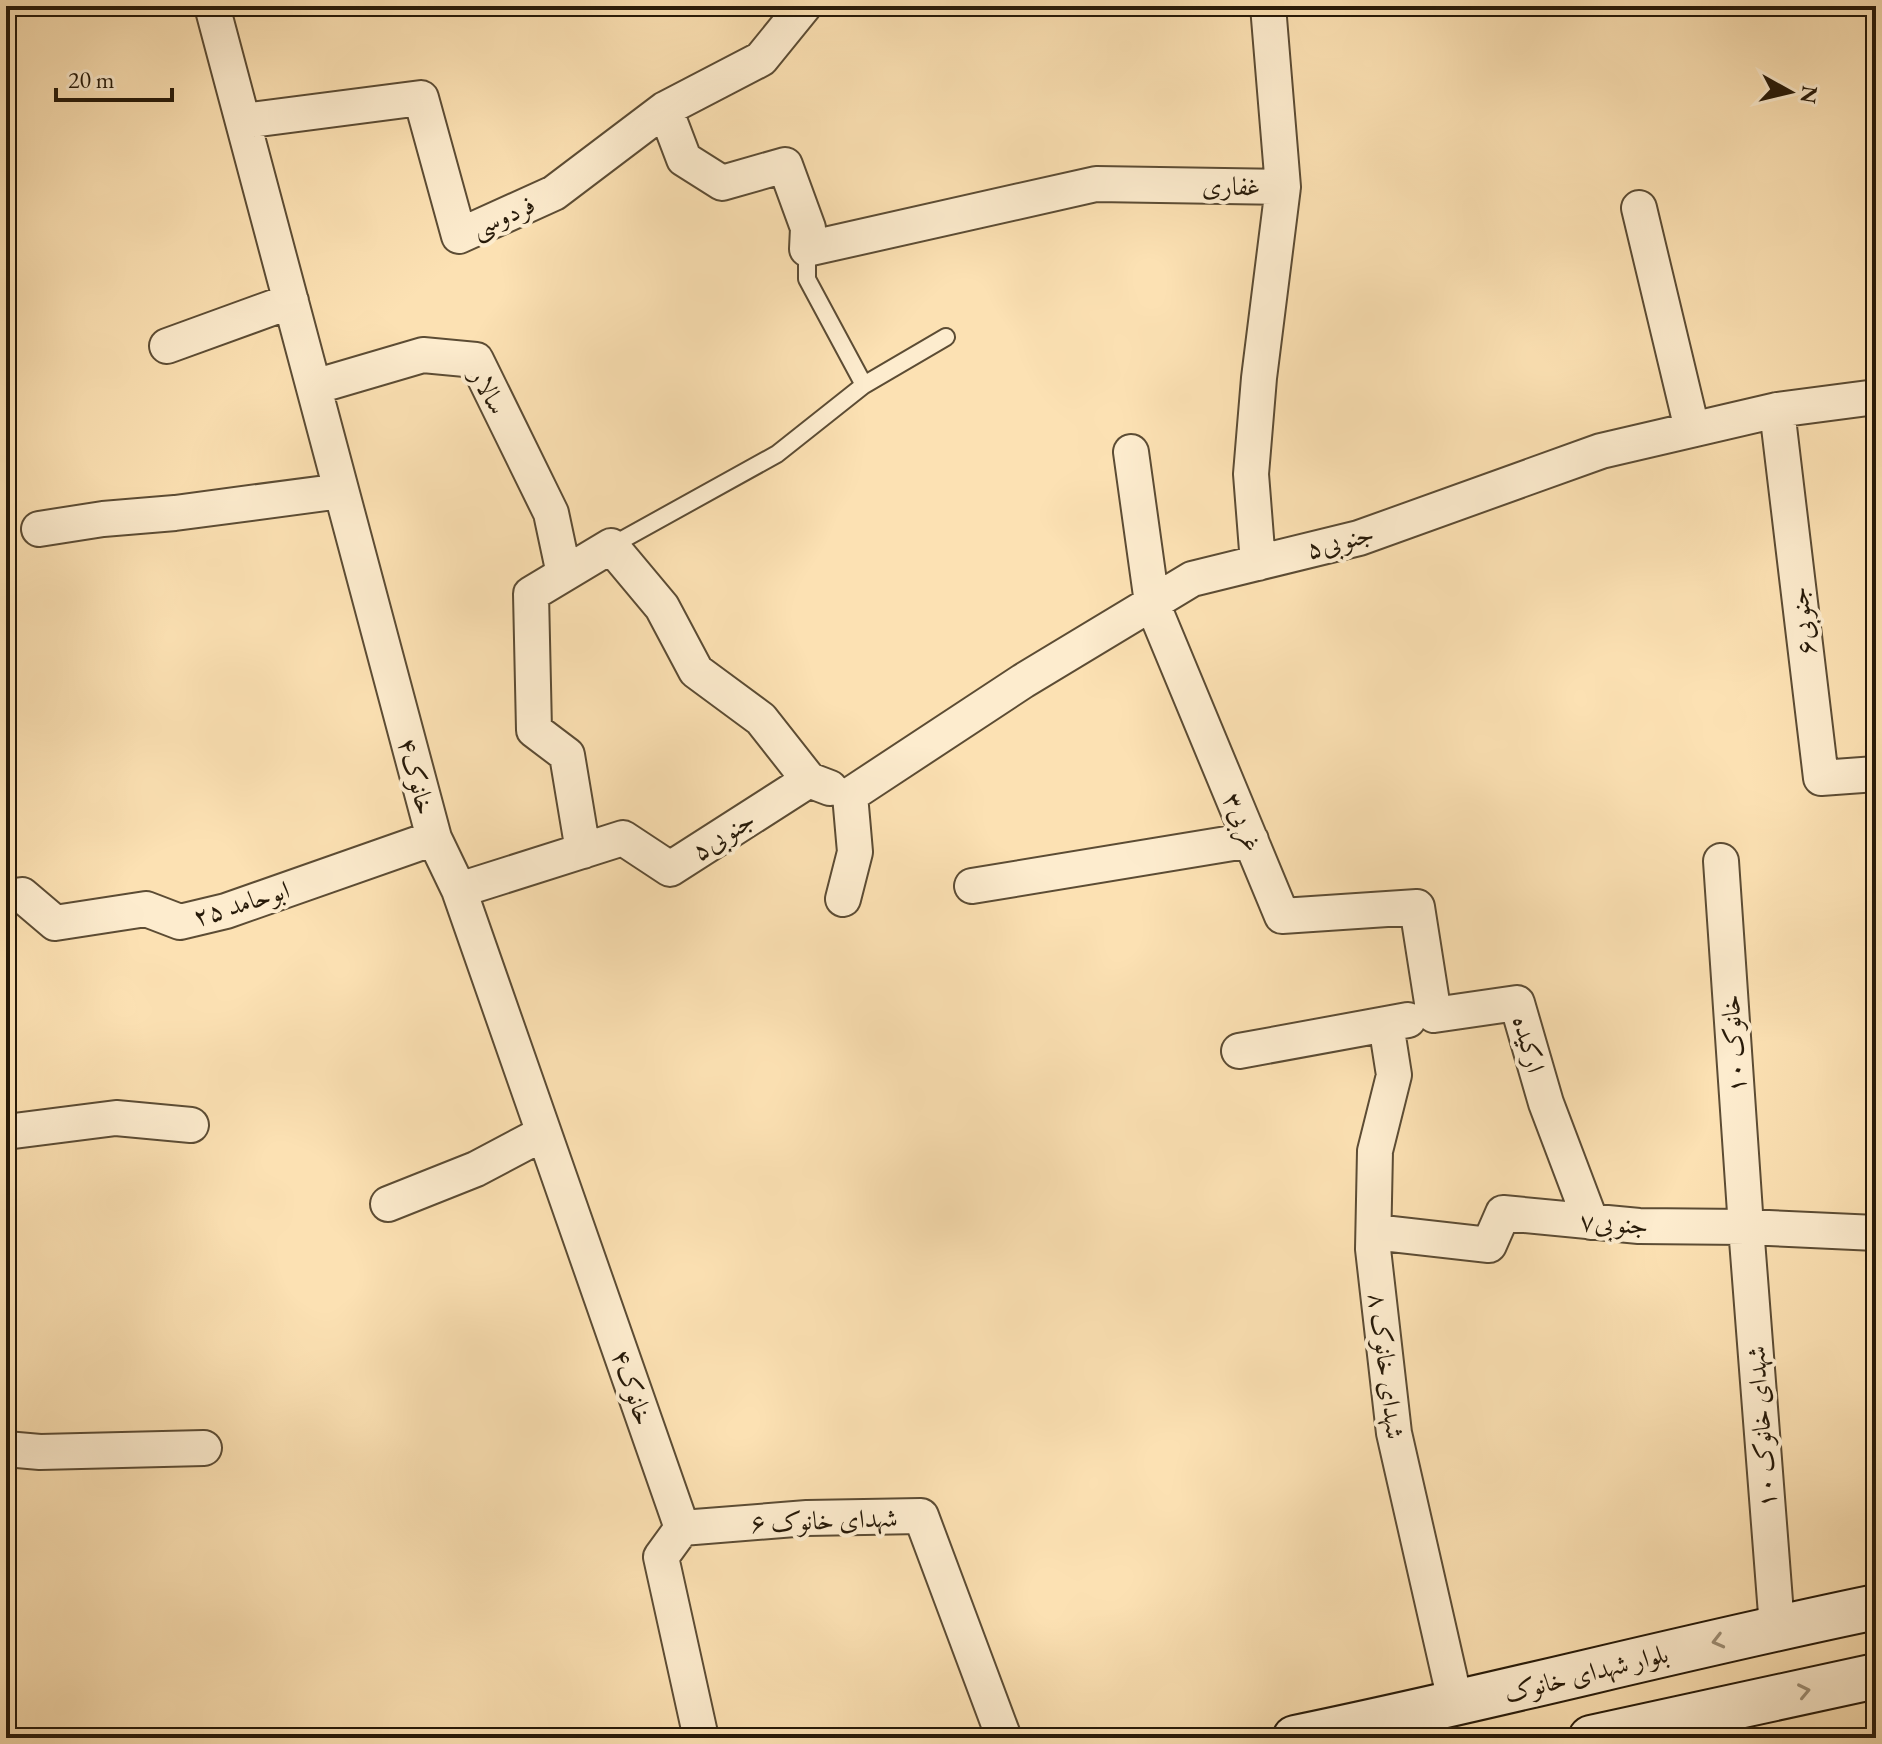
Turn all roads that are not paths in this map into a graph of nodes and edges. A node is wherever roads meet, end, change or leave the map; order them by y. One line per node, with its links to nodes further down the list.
1 (212, 6): 5 (street, خانوک۴)
2 (804, 6): 4 (street, فردوسی)
3 (1268, 6): 6 (street)
4 (665, 109): 5 (street, فردوسی); 8 (street)
5 (243, 121): 9 (street, خانوک۴)
6 (1283, 187): 8 (street, غفاری); 21 (street, غفاری)
7 (1639, 208): 16 (street)
8 (807, 249): 12 (lane)
9 (291, 301): 11 (street); 13 (street, خانوک۴)
10 (946, 337): 12 (lane)
11 (167, 346)
12 (864, 385): 20 (lane)
13 (314, 387): 18 (street, خانوک۴); 22 (street, سالار)
14 (1876, 397): 15 (street, جنوبی۵)
15 (1777, 410): 16 (street, جنوبی۵); 24 (street, جنوبی۶)
16 (1692, 429): 21 (street, جنوبی۵)
17 (1131, 452): 23 (street, غربی۳)
18 (341, 491): 19 (street); 27 (street, خانوک۴)
19 (39, 529)
20 (611, 546): 22 (street); 25 (street)
21 (1258, 563): 23 (street, جنوبی۵)
22 (564, 574): 29 (street)
23 (1152, 603): 26 (street, جنوبی۵); 28 (street, غربی۳)
24 (1876, 774)
25 (809, 780): 26 (street); 29 (street, جنوبی۵)
26 (850, 795): 34 (street)
27 (434, 838): 32 (street, خانوک۴); 33 (street, ابوحامد ۲۵)
28 (1251, 840): 31 (street); 35 (street, غربی۳)
29 (583, 851): 32 (street, جنوبی۵)
30 (1721, 861): 43 (street, خانوک ۱۰)
31 (972, 886)
32 (459, 890): 40 (street, خانوک۴)
33 (6, 897)
34 (843, 899)
35 (1434, 1015): 36 (street); 42 (street, ارکیده)
36 (1386, 1024): 37 (street); 44 (street, شهدای خانوک ۸)
37 (1239, 1051)
38 (191, 1125): 39 (street)
39 (6, 1132)
40 (544, 1133): 41 (street); 48 (street, خانوک۴)
41 (388, 1204)
42 (1591, 1222): 43 (street, جنوبی۷); 44 (street, جنوبی۷)
43 (1746, 1227): 45 (street, جنوبی۷); 50 (street, شهدای خانوک ۱۰)
44 (1374, 1232): 52 (street, شهدای خانوک ۸)
45 (1876, 1233)
46 (204, 1448): 47 (street)
47 (6, 1449)
48 (682, 1528): 54 (street); 55 (street, شهدای خانوک ۶)
49 (1876, 1607): 50 (main road, بلوار شهدای خانوک)
50 (1777, 1627): 52 (main road, بلوار شهدای خانوک, one-way to 52)
51 (1876, 1676): 53 (main road, one-way to 51)
52 (1456, 1705): 56 (main road, بلوار شهدای خانوک)
53 (1712, 1725): 57 (main road)
54 (701, 1738)
55 (1004, 1738)
56 (1295, 1738)
57 (1591, 1738)

